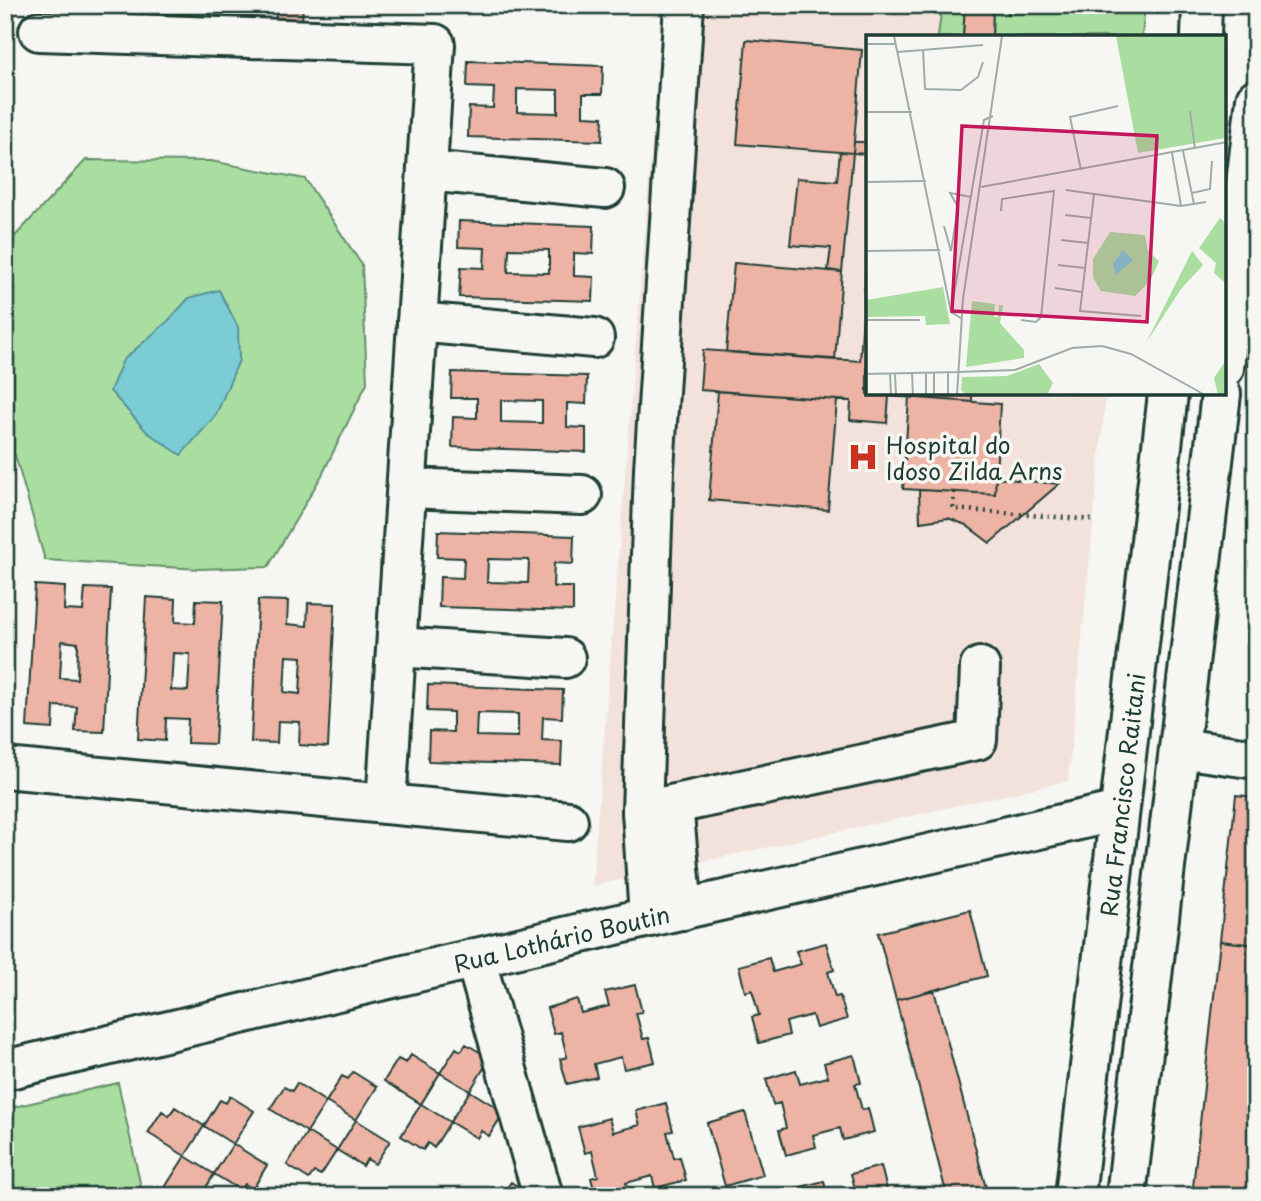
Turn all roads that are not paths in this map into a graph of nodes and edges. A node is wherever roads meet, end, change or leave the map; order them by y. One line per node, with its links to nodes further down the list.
1 (684, 5): 22 (street)
2 (1202, 5): 4 (street)
3 (39, 31): 6 (street)
4 (1201, 35)
5 (1256, 99): 10 (street)
6 (427, 171): 7 (street); 8 (street)
7 (605, 188)
8 (418, 322): 9 (street); 13 (street)
9 (594, 338)
10 (1226, 351)
11 (1168, 396): 23 (street, Rua Francisco Raitani)
12 (1221, 396): 18 (street)
13 (407, 488): 14 (street); 15 (street)
14 (582, 495)
15 (397, 647): 16 (street); 21 (street)
16 (565, 658)
17 (980, 667): 22 (street)
18 (1180, 748): 19 (street); 30 (street)
19 (1256, 759)
20 (5, 768): 21 (street)
21 (386, 804): 24 (street)
22 (658, 808): 25 (street)
23 (1119, 811): 25 (street, Rua Lothário Boutin); 29 (street, Rua Francisco Raitani)
24 (568, 821)
25 (666, 913): 26 (street, Rua Lothário Boutin)
26 (475, 958): 27 (street, Rua Lothário Boutin); 28 (street)
27 (5, 1070)
28 (543, 1196)
29 (1075, 1196)
30 (1126, 1196)

